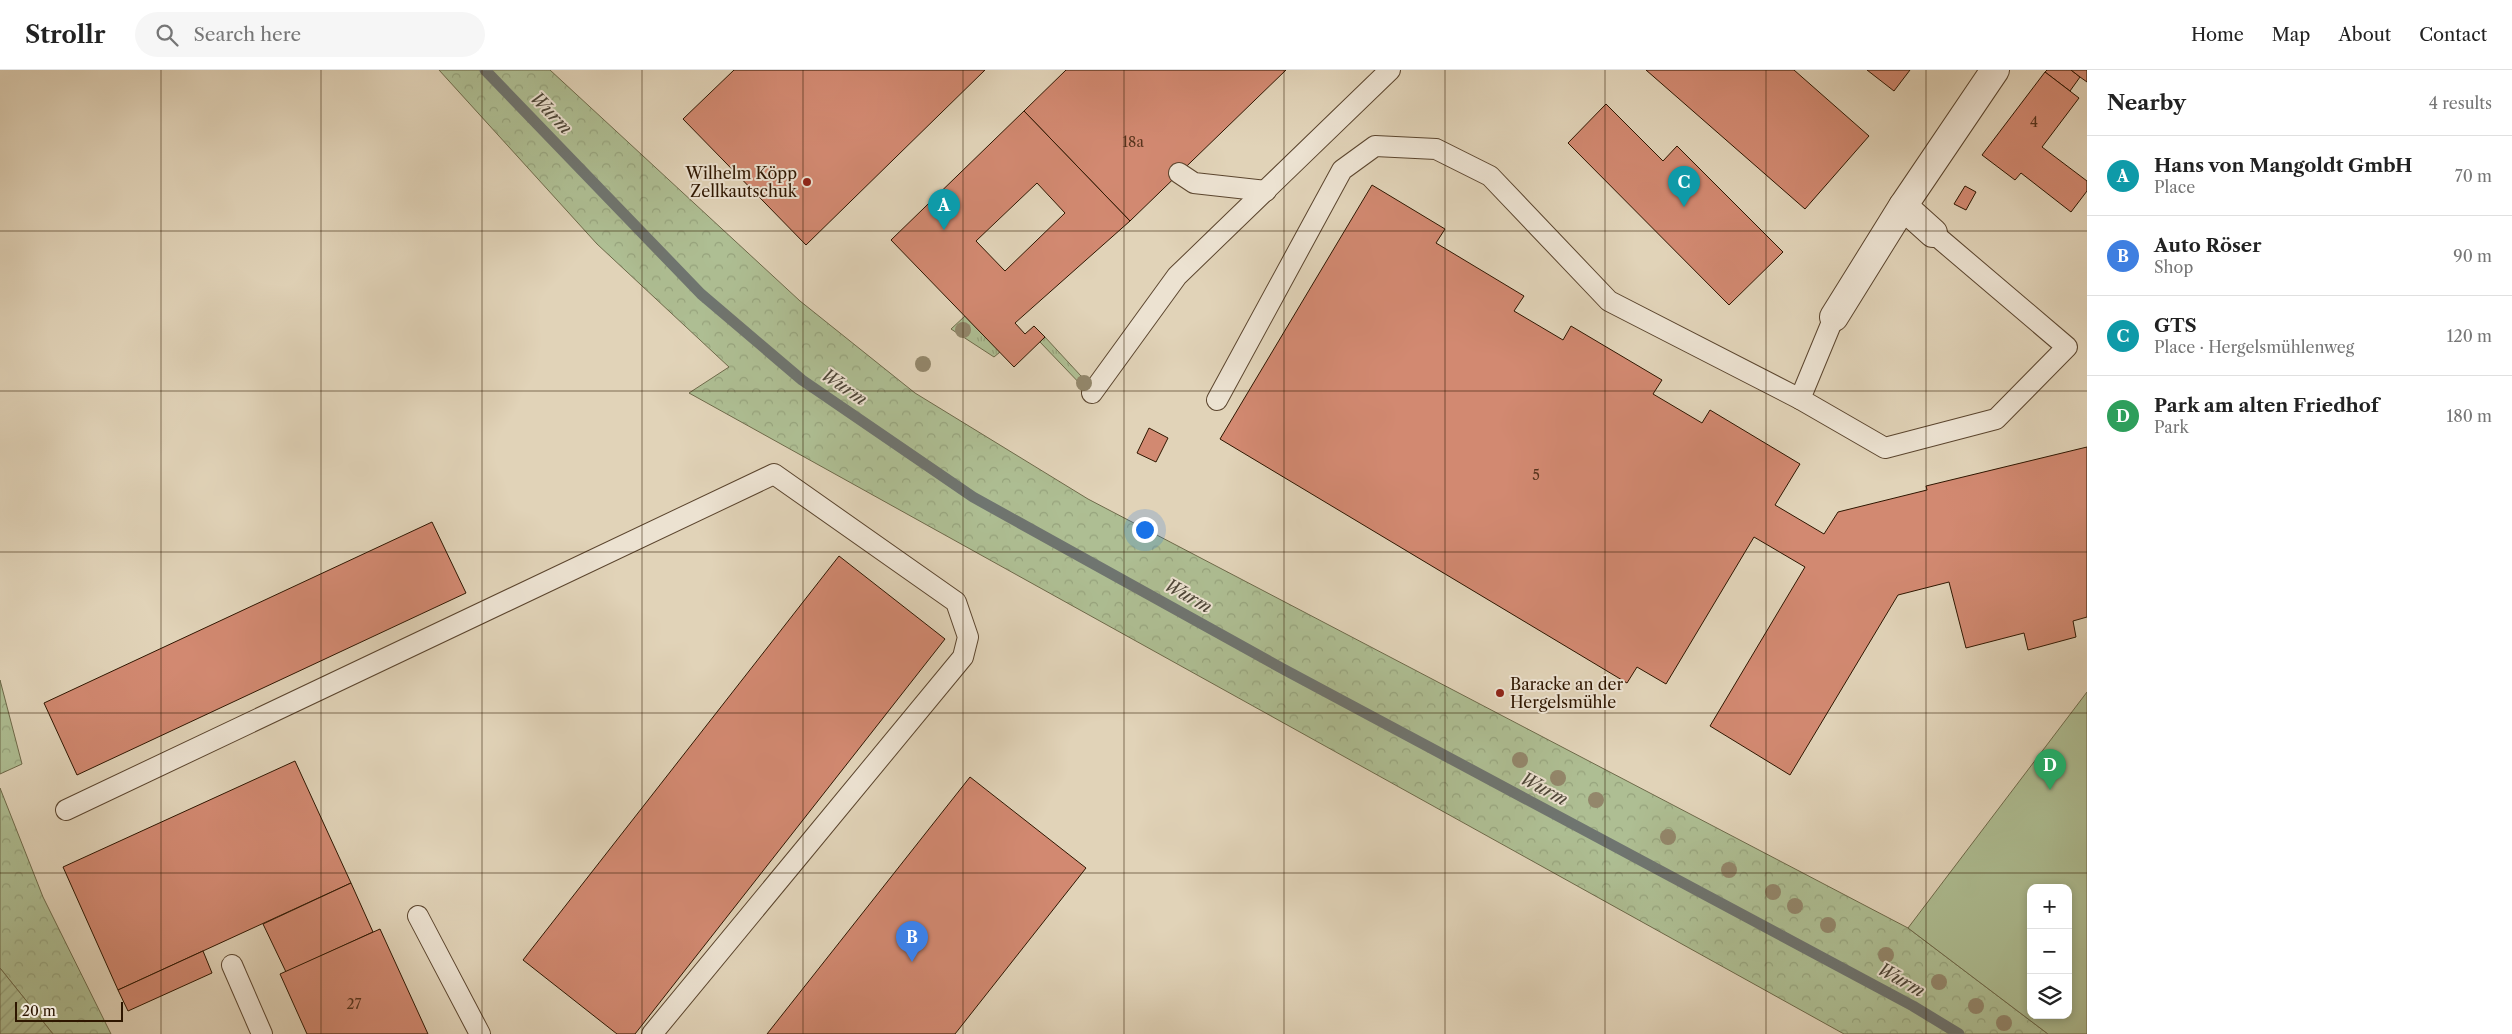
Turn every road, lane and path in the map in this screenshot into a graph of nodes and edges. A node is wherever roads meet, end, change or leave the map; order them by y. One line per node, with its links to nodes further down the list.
1 (1995, 70): 5 (street)
2 (1382, 72): 4 (lane)
3 (1179, 173): 4 (lane)
4 (1266, 191): 8 (lane)
5 (1903, 206): 6 (street); 7 (street)
6 (1934, 233): 9 (lane)
7 (1834, 317): 9 (lane)
8 (1092, 394)
9 (1800, 399): 10 (lane)
10 (1217, 400)
11 (66, 810): 16 (lane)
12 (418, 916): 15 (lane)
13 (232, 965): 14 (lane)
14 (262, 1034)
15 (480, 1034)
16 (652, 1034)

